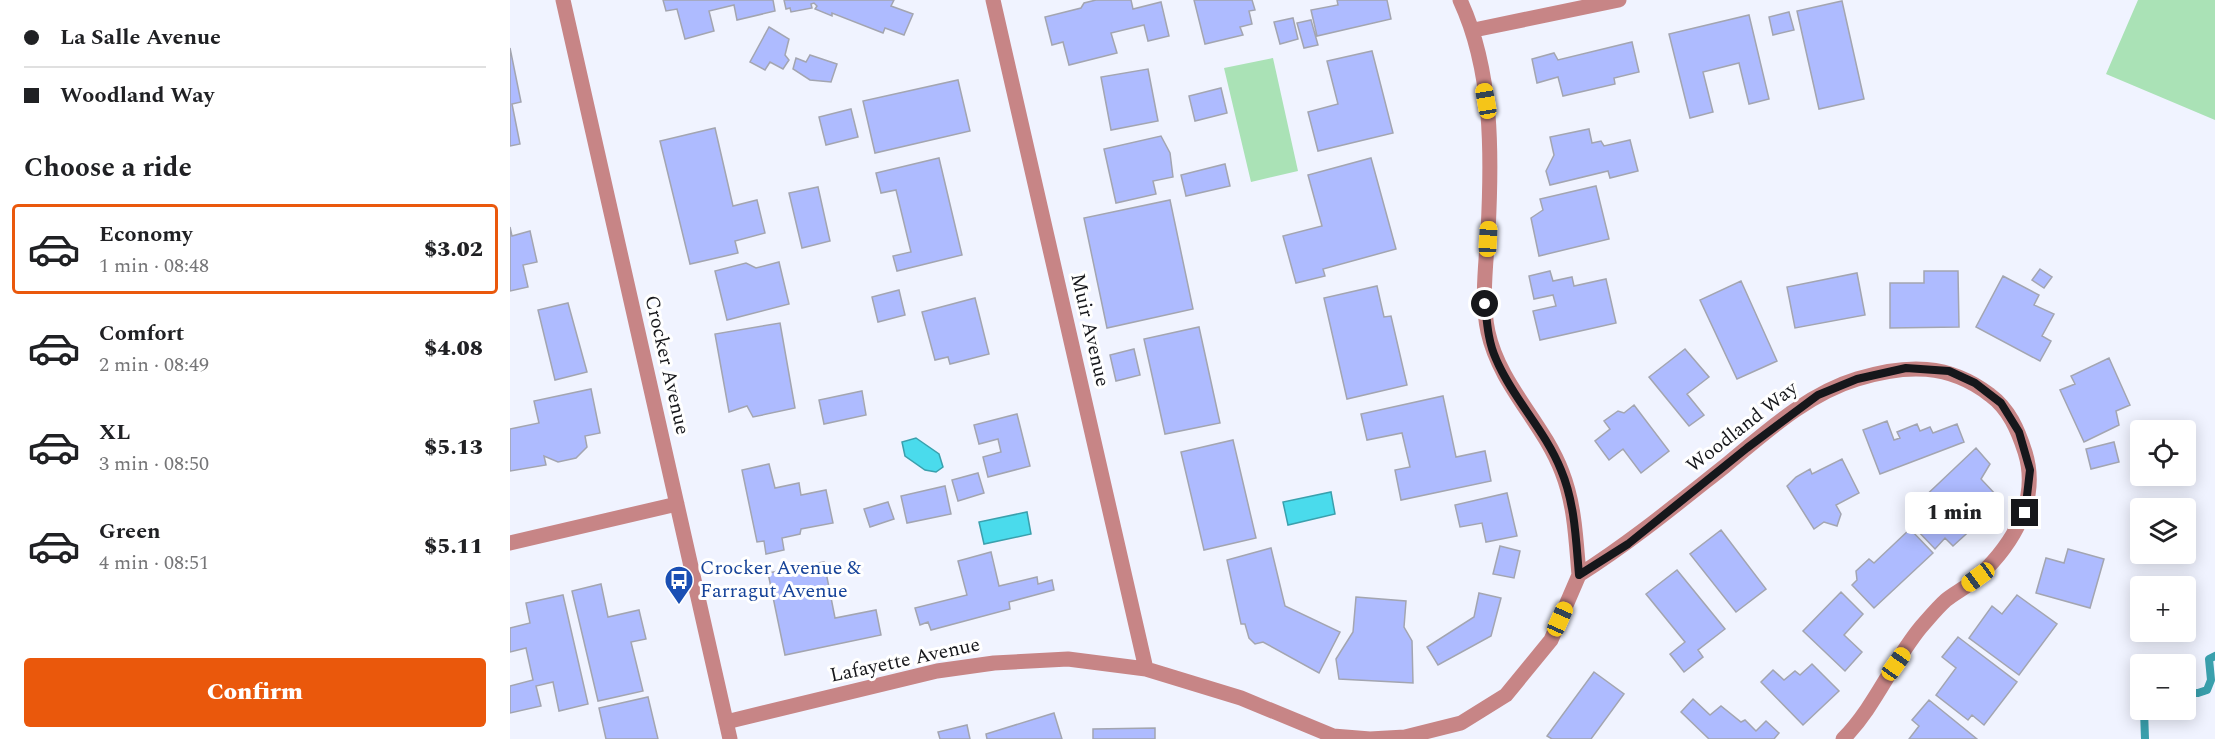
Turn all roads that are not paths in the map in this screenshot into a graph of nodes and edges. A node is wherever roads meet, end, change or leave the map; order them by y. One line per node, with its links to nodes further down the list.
1 (563, 0): 6 (street, Crocker Avenue)
2 (993, 0): 9 (street, Muir Avenue)
3 (1460, 0): 5 (street)
4 (1619, 0): 5 (street)
5 (1474, 30): 8 (street)
6 (677, 504): 7 (street); 10 (street, Crocker Avenue)
7 (510, 543)
8 (1579, 575): 12 (street, Lafayette Avenue); 13 (street, Woodland Way)
9 (1146, 669): 10 (street, Lafayette Avenue); 12 (street, Lafayette Avenue)
10 (726, 722): 11 (street, Crocker Avenue)
11 (730, 739)
12 (1370, 739)
13 (1843, 739)

